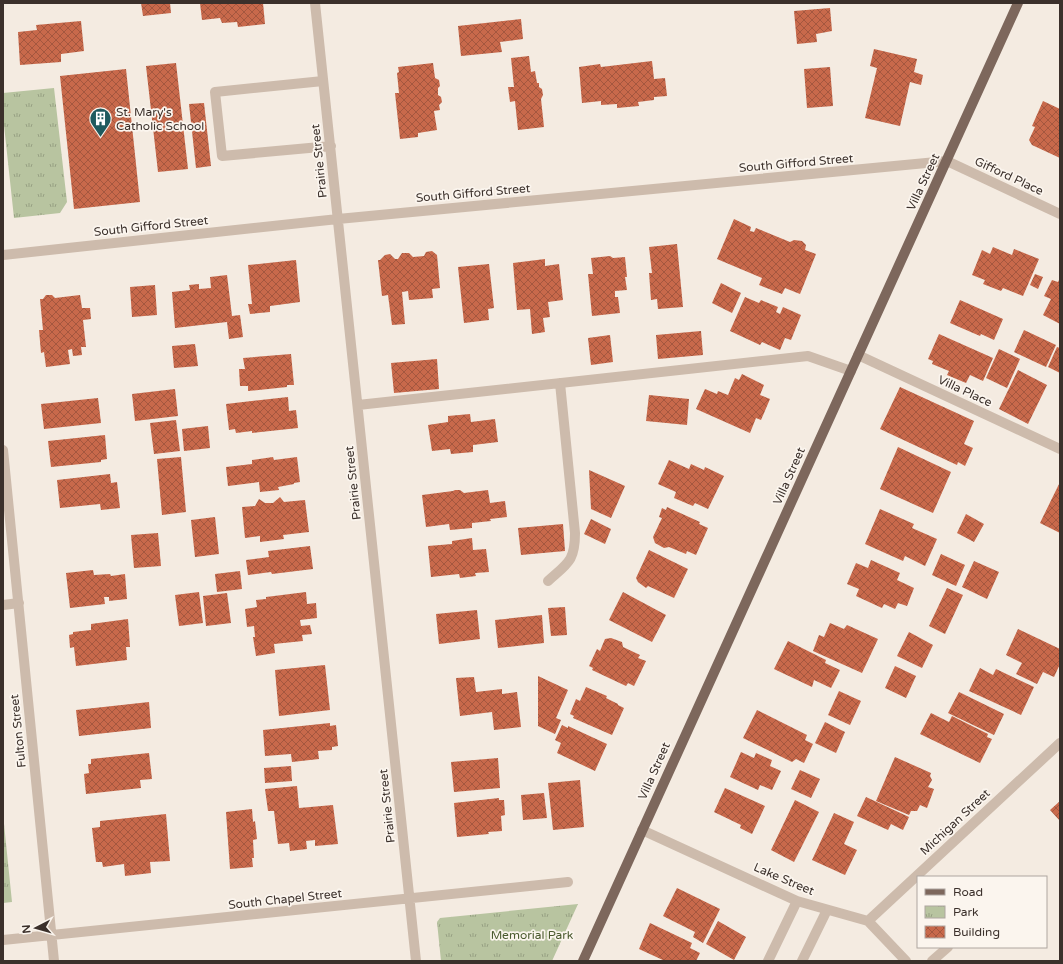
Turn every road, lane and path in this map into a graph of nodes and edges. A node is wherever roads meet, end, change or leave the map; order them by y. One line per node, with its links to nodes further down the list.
1 (315, 3): 3 (street, Prairie Street)
2 (1018, 3): 5 (main road, Villa Street)
3 (323, 81): 4 (street, Prairie Street); 4 (street)
4 (331, 146): 7 (street, Prairie Street)
5 (947, 161): 6 (street, Gifford Place); 7 (street, South Gifford Street); 9 (main road, Villa Street)
6 (1060, 214)
7 (338, 219): 8 (street, South Gifford Street); 12 (street, Prairie Street)
8 (3, 255)
9 (858, 355): 10 (main road, Villa Street); 14 (street, Villa Place)
10 (851, 371): 11 (street); 19 (main road, Villa Street)
11 (560, 383): 12 (street); 15 (street)
12 (358, 405): 21 (street, Prairie Street)
13 (3, 450): 16 (street, Fulton Street)
14 (1060, 450)
15 (548, 581)
16 (19, 603): 17 (street); 25 (street, Fulton Street)
17 (3, 605)
18 (1060, 743): 24 (street, Michigan Street)
19 (642, 830): 22 (street, Lake Street); 30 (main road, Villa Street)
20 (568, 882): 21 (street, South Chapel Street)
21 (409, 900): 25 (street, South Chapel Street); 29 (street, Prairie Street)
22 (797, 901): 23 (street, Lake Street); 31 (street)
23 (827, 910): 24 (street, Lake Street); 32 (street)
24 (868, 921): 33 (street)
25 (52, 935): 26 (street, South Chapel Street); 28 (street, Fulton Street)
26 (3, 940)
27 (947, 948): 34 (street)
28 (54, 961)
29 (416, 961)
30 (583, 961)
31 (768, 961)
32 (802, 961)
33 (906, 961)
34 (932, 961)

